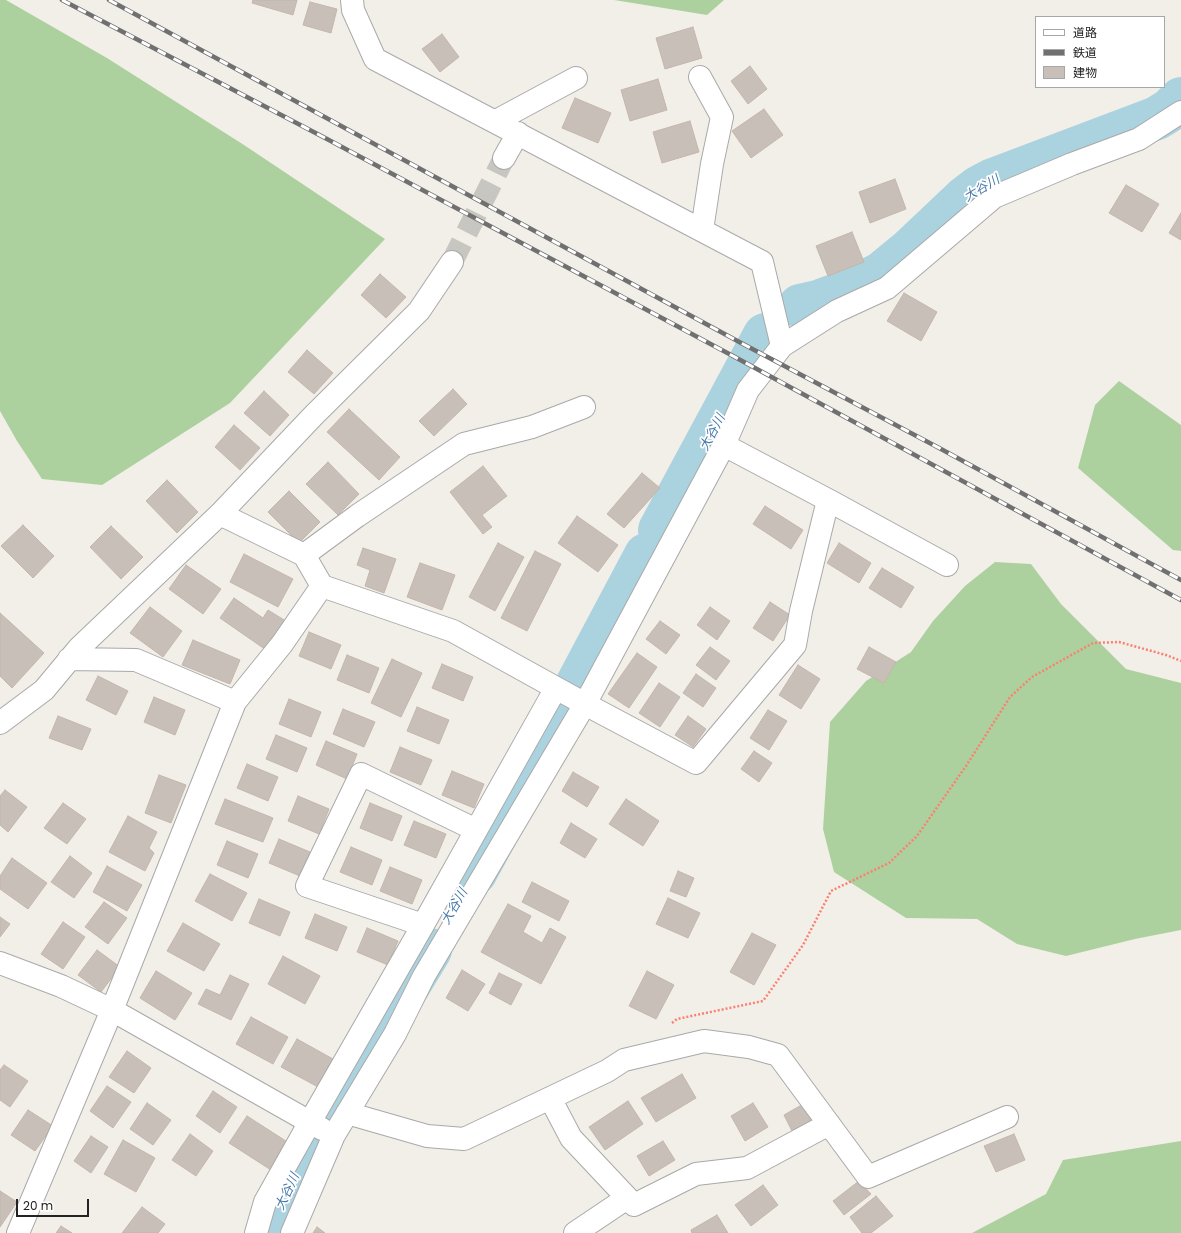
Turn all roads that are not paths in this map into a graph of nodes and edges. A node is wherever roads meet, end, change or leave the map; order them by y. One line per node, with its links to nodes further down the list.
1 (352, 0): 5 (street)
2 (700, 77): 8 (street)
3 (576, 78): 5 (street)
4 (1181, 112): 10 (street)
5 (496, 121): 6 (street)
6 (518, 133): 7 (street); 8 (street)
7 (504, 158)
8 (702, 230): 10 (street)
9 (452, 262): 14 (street)
10 (782, 346): 12 (street)
11 (584, 406): 15 (street)
12 (724, 445): 13 (street); 21 (street)
13 (828, 500): 16 (street); 21 (street)
14 (220, 514): 15 (street); 18 (street)
15 (304, 555): 17 (street)
16 (947, 565)
17 (322, 586): 19 (street); 20 (street)
18 (69, 659): 20 (street); 22 (street)
19 (556, 688): 21 (street); 23 (street)
20 (235, 702): 26 (street)
21 (585, 704): 28 (street)
22 (0, 723)
23 (476, 830): 24 (street); 24 (street)
24 (423, 925): 30 (street)
25 (0, 963): 26 (street)
26 (112, 1010): 30 (street); 34 (street)
27 (550, 1098): 28 (street); 31 (street); 33 (street)
28 (347, 1113): 32 (street)
29 (1007, 1117): 31 (street)
30 (310, 1122): 32 (street); 35 (street)
31 (829, 1124): 33 (street)
32 (334, 1135): 36 (street)
33 (627, 1198): 37 (street)
34 (18, 1233)
35 (256, 1233)
36 (292, 1233)
37 (575, 1233)

